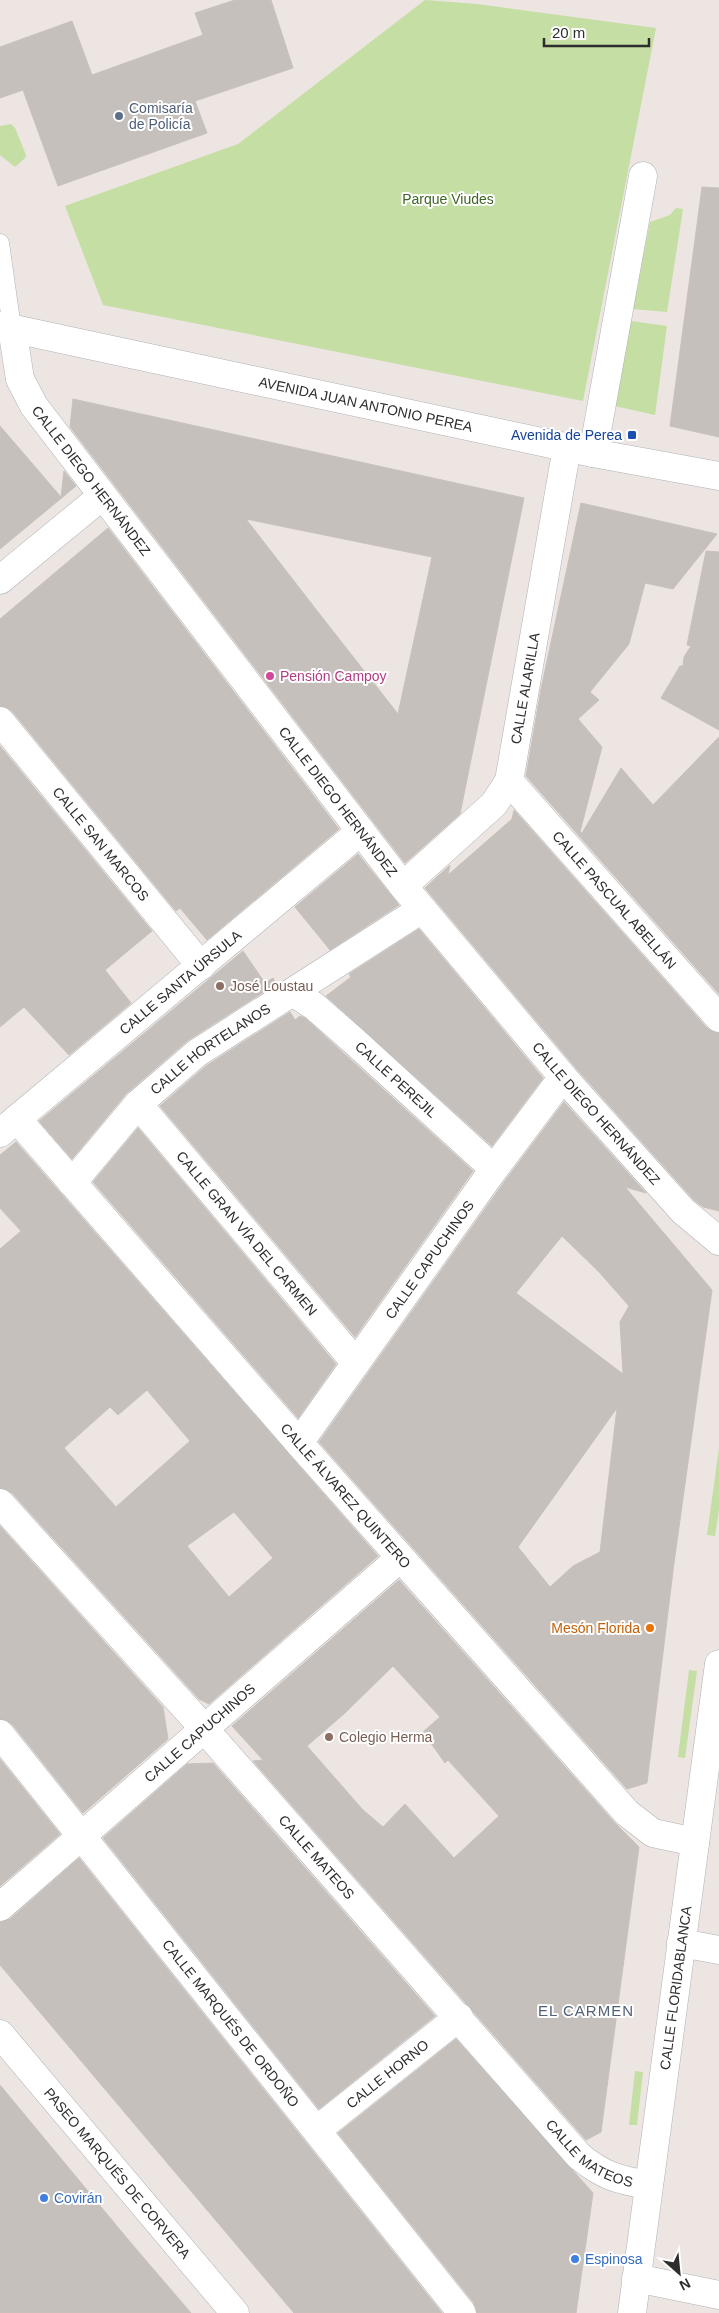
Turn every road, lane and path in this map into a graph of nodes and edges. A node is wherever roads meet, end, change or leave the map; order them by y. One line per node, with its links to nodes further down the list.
1 (643, 176): 5 (street)
2 (0, 243): 3 (lane)
3 (6, 327): 4 (street, AVENIDA JUAN ANTONIO PEREA); 7 (street, CALLE DIEGO HERNÁNDEZ)
4 (567, 447): 5 (street, AVENIDA JUAN ANTONIO PEREA); 10 (street, CALLE ALARILLA)
5 (593, 453): 6 (street, AVENIDA JUAN ANTONIO PEREA)
6 (719, 476)
7 (102, 496): 8 (street); 11 (street, CALLE DIEGO HERNÁNDEZ)
8 (0, 580)
9 (0, 722): 14 (street, CALLE SAN MARCOS)
10 (510, 781): 12 (street, CALLE ALARILLA); 16 (street, CALLE PASCUAL ABELLÁN)
11 (361, 831): 12 (street, CALLE DIEGO HERNÁNDEZ); 14 (street, CALLE SANTA ÚRSULA)
12 (403, 886): 13 (street, CALLE DIEGO HERNÁNDEZ)
13 (422, 909): 15 (street, CALLE HORTELANOS); 17 (street, CALLE DIEGO HERNÁNDEZ)
14 (201, 966): 19 (street, CALLE SANTA ÚRSULA)
15 (294, 993): 18 (street, CALLE HORTELANOS); 20 (street, CALLE PEREJIL)
16 (719, 1018)
17 (563, 1077): 20 (street, CALLE CAPUCHINOS); 22 (street, CALLE DIEGO HERNÁNDEZ)
18 (138, 1104): 21 (street, CALLE HORTELANOS); 23 (street, CALLE GRAN VÍA DEL CARMEN)
19 (4, 1130): 21 (street, CALLE ÁLVAREZ QUINTERO)
20 (494, 1169): 23 (street, CALLE CAPUCHINOS)
21 (72, 1183): 24 (street, CALLE ÁLVAREZ QUINTERO)
22 (719, 1241)
23 (356, 1363): 24 (street, CALLE CAPUCHINOS)
24 (299, 1443): 26 (street, CALLE ÁLVAREZ QUINTERO)
25 (0, 1503): 29 (street, CALLE MATEOS)
26 (400, 1558): 29 (street, CALLE CAPUCHINOS); 32 (street, CALLE ÁLVAREZ QUINTERO)
27 (719, 1664): 28 (street, CALLE FLORIDABLANCA)
28 (717, 1694): 32 (street, CALLE FLORIDABLANCA)
29 (204, 1729): 31 (street, CALLE CAPUCHINOS); 36 (street, CALLE MATEOS)
30 (0, 1734): 31 (street, CALLE MARQUÉS DE ORDOÑO)
31 (82, 1835): 33 (street, CALLE CAPUCHINOS); 38 (street, CALLE MARQUÉS DE ORDOÑO)
32 (694, 1842): 34 (street, CALLE FLORIDABLANCA)
33 (0, 1907)
34 (681, 1943): 35 (street); 39 (street, CALLE FLORIDABLANCA)
35 (719, 1950)
36 (459, 2018): 38 (street, CALLE HORNO); 39 (street, CALLE MATEOS)
37 (0, 2034): 42 (street, PASEO MARQUÉS DE CORVERA)
38 (317, 2130): 43 (street, CALLE MARQUÉS DE ORDOÑO)
39 (648, 2185): 40 (street, CALLE FLORIDABLANCA)
40 (636, 2278): 41 (street); 44 (street, CALLE FLORIDABLANCA)
41 (719, 2295)
42 (235, 2313)
43 (462, 2313)
44 (632, 2313)

